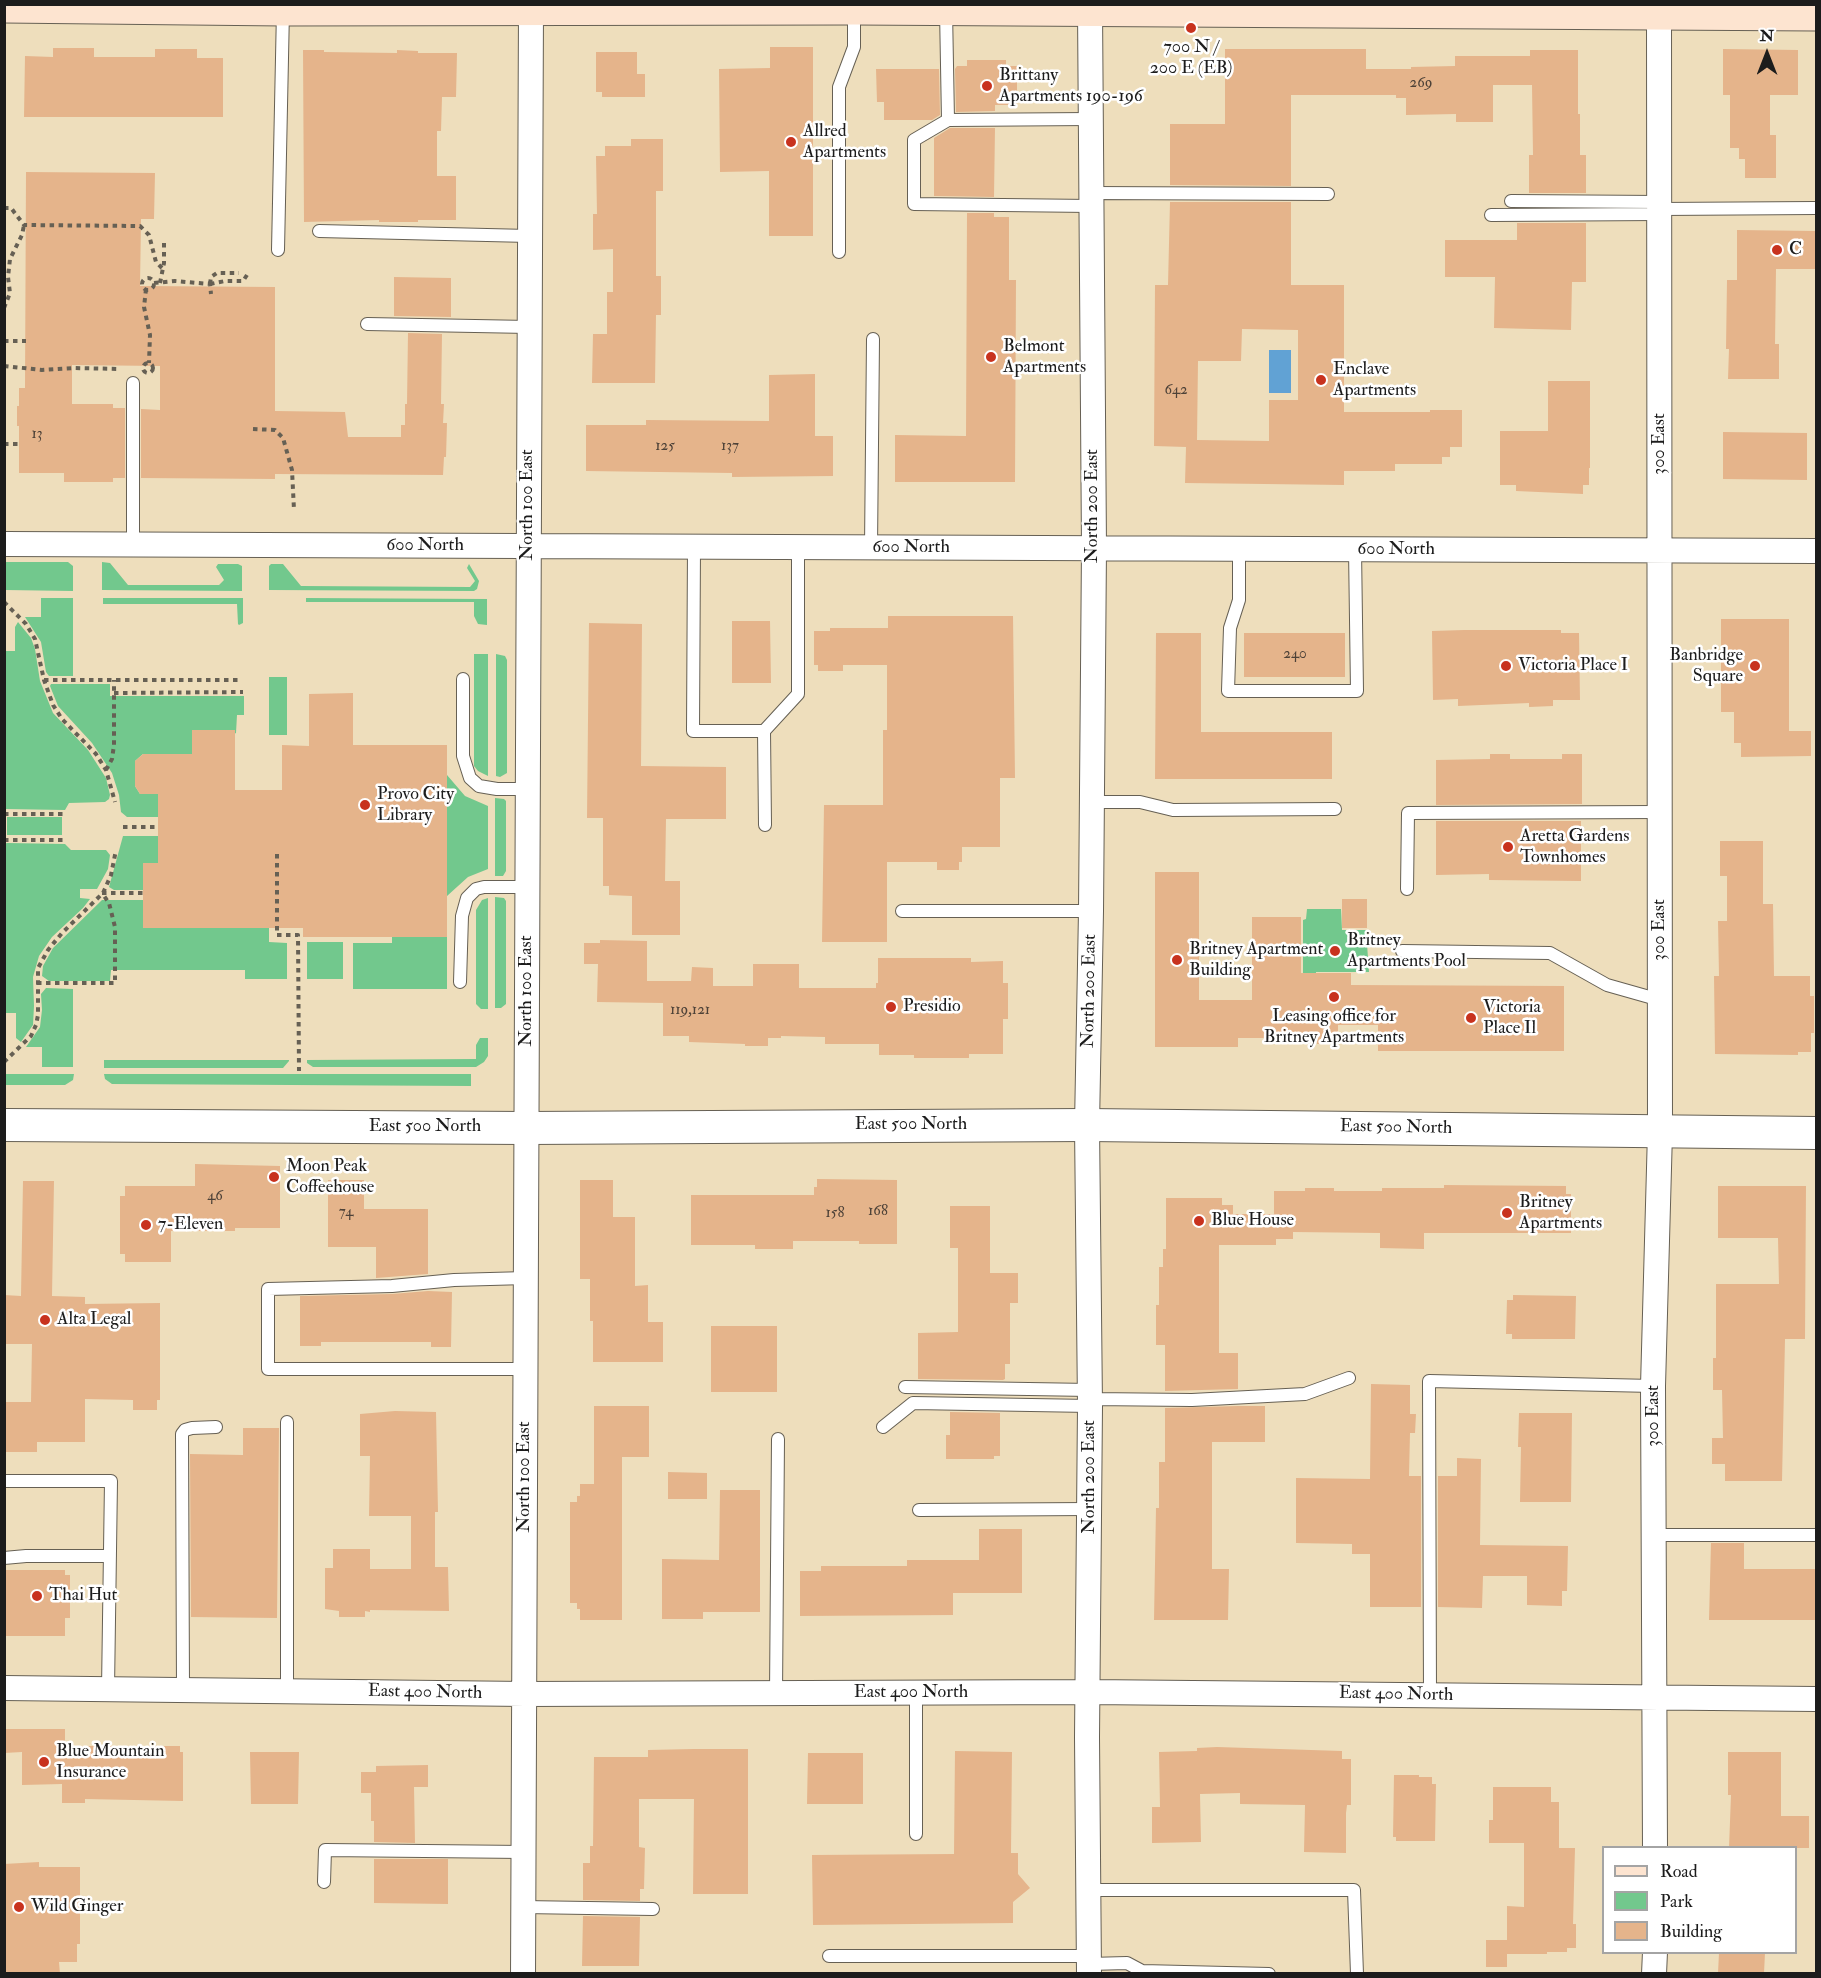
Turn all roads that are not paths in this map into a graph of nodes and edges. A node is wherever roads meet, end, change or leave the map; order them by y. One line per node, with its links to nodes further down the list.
1 (4, 6): 2 (main road)
2 (301, 8): 3 (main road); 19 (lane)
3 (531, 8): 4 (main road); 18 (street, North 100 East)
4 (854, 8): 5 (main road); 20 (lane)
5 (946, 9): 6 (main road); 10 (lane)
6 (1090, 9): 7 (main road); 9 (street, North 200 East)
7 (1659, 13): 8 (main road); 14 (street, 300 East)
8 (1816, 14)
9 (1091, 119): 10 (lane); 12 (street, North 200 East)
10 (948, 120): 12 (lane)
11 (1328, 194): 12 (lane)
12 (1091, 200): 31 (street, North 200 East)
13 (1511, 201): 14 (lane)
14 (1659, 208): 15 (lane); 16 (lane); 34 (street, 300 East)
15 (1816, 208)
16 (1491, 215)
17 (319, 231): 18 (lane)
18 (529, 236): 22 (street, North 100 East)
19 (278, 250)
20 (839, 252)
21 (367, 324): 22 (lane)
22 (529, 327): 27 (street, North 100 East)
23 (873, 339): 30 (lane)
24 (133, 383): 26 (lane)
25 (4, 544): 26 (street, 600 North)
26 (133, 545): 27 (street, 600 North)
27 (528, 546): 28 (street, 600 North); 38 (street, North 100 East)
28 (694, 547): 29 (street, 600 North); 37 (lane)
29 (798, 547): 30 (street, 600 North); 37 (lane)
30 (871, 548): 31 (street, 600 North)
31 (1094, 548): 32 (street, 600 North); 39 (street, North 200 East)
32 (1239, 549): 33 (street, 600 North); 33 (lane)
33 (1355, 549): 34 (street, 600 North)
34 (1660, 550): 35 (street, 600 North); 41 (street, 300 East)
35 (1816, 551)
36 (463, 679): 38 (lane)
37 (764, 731): 42 (lane)
38 (527, 789): 43 (street, North 100 East)
39 (1092, 802): 40 (lane); 46 (street, North 200 East)
40 (1335, 809)
41 (1659, 812): 44 (lane); 49 (street, 300 East)
42 (765, 825)
43 (527, 886): 48 (lane); 52 (street, North 100 East)
44 (1407, 889)
45 (902, 910): 46 (lane)
46 (1091, 911): 51 (street, North 200 East)
47 (1402, 951): 49 (lane)
48 (460, 982)
49 (1660, 1000): 53 (street, 300 East)
50 (4, 1125): 52 (street, East 500 North)
51 (1087, 1125): 52 (street, East 500 North); 53 (street, East 500 North); 60 (street, North 200 East)
52 (526, 1128): 55 (street, North 100 East)
53 (1660, 1132): 54 (street, East 500 North); 58 (street, 300 East)
54 (1816, 1133)
55 (526, 1278): 56 (street, North 100 East); 56 (lane)
56 (526, 1369): 77 (street, North 100 East)
57 (1349, 1378): 60 (lane)
58 (1653, 1386): 68 (street, 300 East); 80 (lane)
59 (905, 1388): 60 (lane)
60 (1090, 1398): 63 (lane); 66 (street, North 200 East)
61 (287, 1422): 75 (lane)
62 (216, 1427): 74 (lane)
63 (883, 1427)
64 (778, 1439): 78 (lane)
65 (4, 1481): 70 (lane)
66 (1090, 1509): 67 (lane); 76 (street, North 200 East)
67 (920, 1510)
68 (1654, 1535): 69 (lane); 81 (street, 300 East)
69 (1816, 1535)
70 (110, 1557): 71 (lane); 73 (lane)
71 (4, 1558)
72 (4, 1688): 73 (street, East 400 North)
73 (108, 1689): 74 (street, East 400 North)
74 (183, 1690): 75 (street, East 400 North)
75 (287, 1691): 77 (street, East 400 North)
76 (1089, 1692): 79 (street, East 400 North); 80 (street, East 400 North); 87 (street, North 200 East)
77 (525, 1694): 78 (street, East 400 North); 85 (street, North 100 East)
78 (776, 1694): 79 (street, East 400 North)
79 (916, 1694): 83 (lane)
80 (1430, 1696): 81 (street, East 400 North)
81 (1656, 1698): 82 (street, East 400 North); 84 (street, 300 East)
82 (1816, 1699)
83 (916, 1834)
84 (1655, 1846)
85 (524, 1852): 86 (lane); 88 (street, North 100 East)
86 (324, 1882)
87 (1090, 1890): 92 (street, North 200 East); 95 (lane)
88 (524, 1907): 89 (lane); 93 (street, North 100 East)
89 (653, 1910)
90 (1655, 1954): 96 (street)
91 (829, 1956): 92 (lane)
92 (1089, 1964): 94 (lane)
93 (523, 1974)
94 (1269, 1974)
95 (1357, 1974)
96 (1654, 1974)

